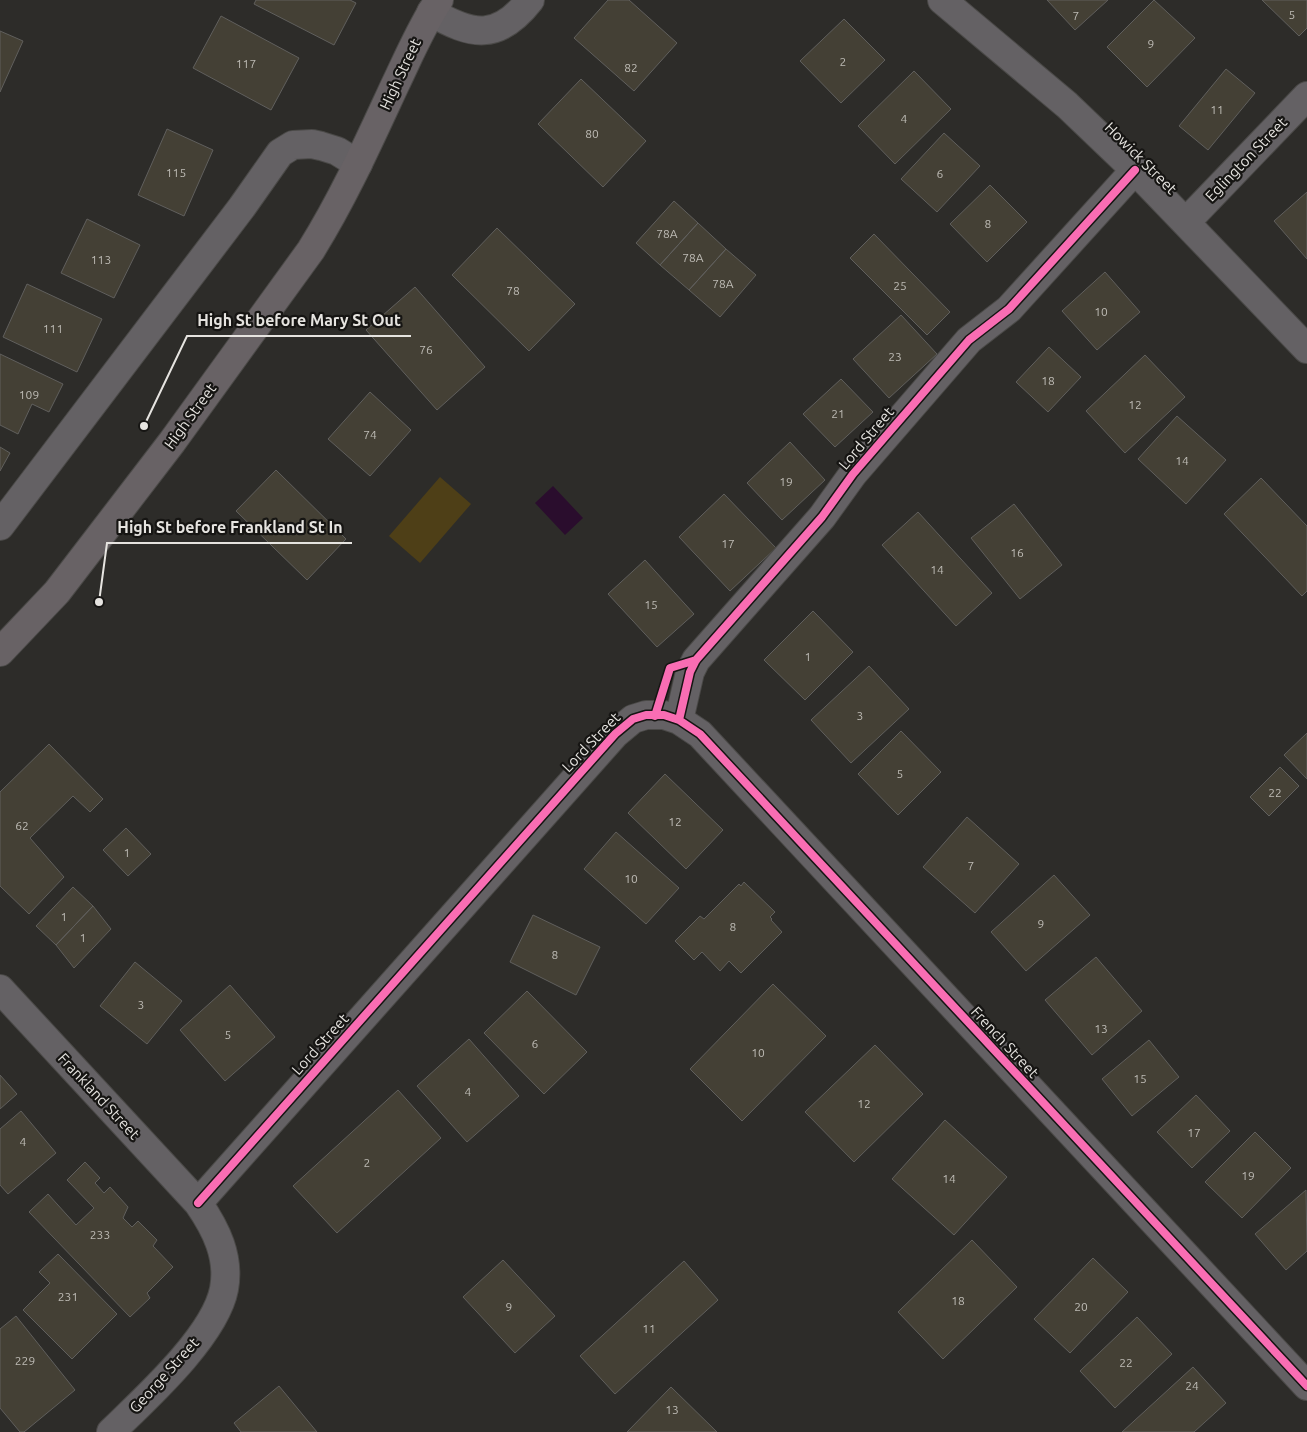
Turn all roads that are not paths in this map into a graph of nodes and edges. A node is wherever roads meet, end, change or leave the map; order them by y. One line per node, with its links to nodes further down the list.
1 (530, 0): 3 (street, High Street)
2 (942, 0): 6 (street, Howick Street)
3 (435, 6): 5 (main road, High Street)
4 (1307, 96): 7 (street, Eglington Street)
5 (358, 164): 9 (street); 10 (main road, High Street)
6 (1135, 170): 7 (street, Howick Street); 11 (street, Lord Street)
7 (1186, 222): 8 (street, Howick Street)
8 (1307, 349)
9 (0, 526)
10 (0, 652)
11 (679, 720): 13 (street, Lord Street); 14 (street, French Street)
12 (0, 989): 13 (street, Frankland Street)
13 (198, 1204): 15 (street, George Street)
14 (1307, 1386)
15 (111, 1432)

